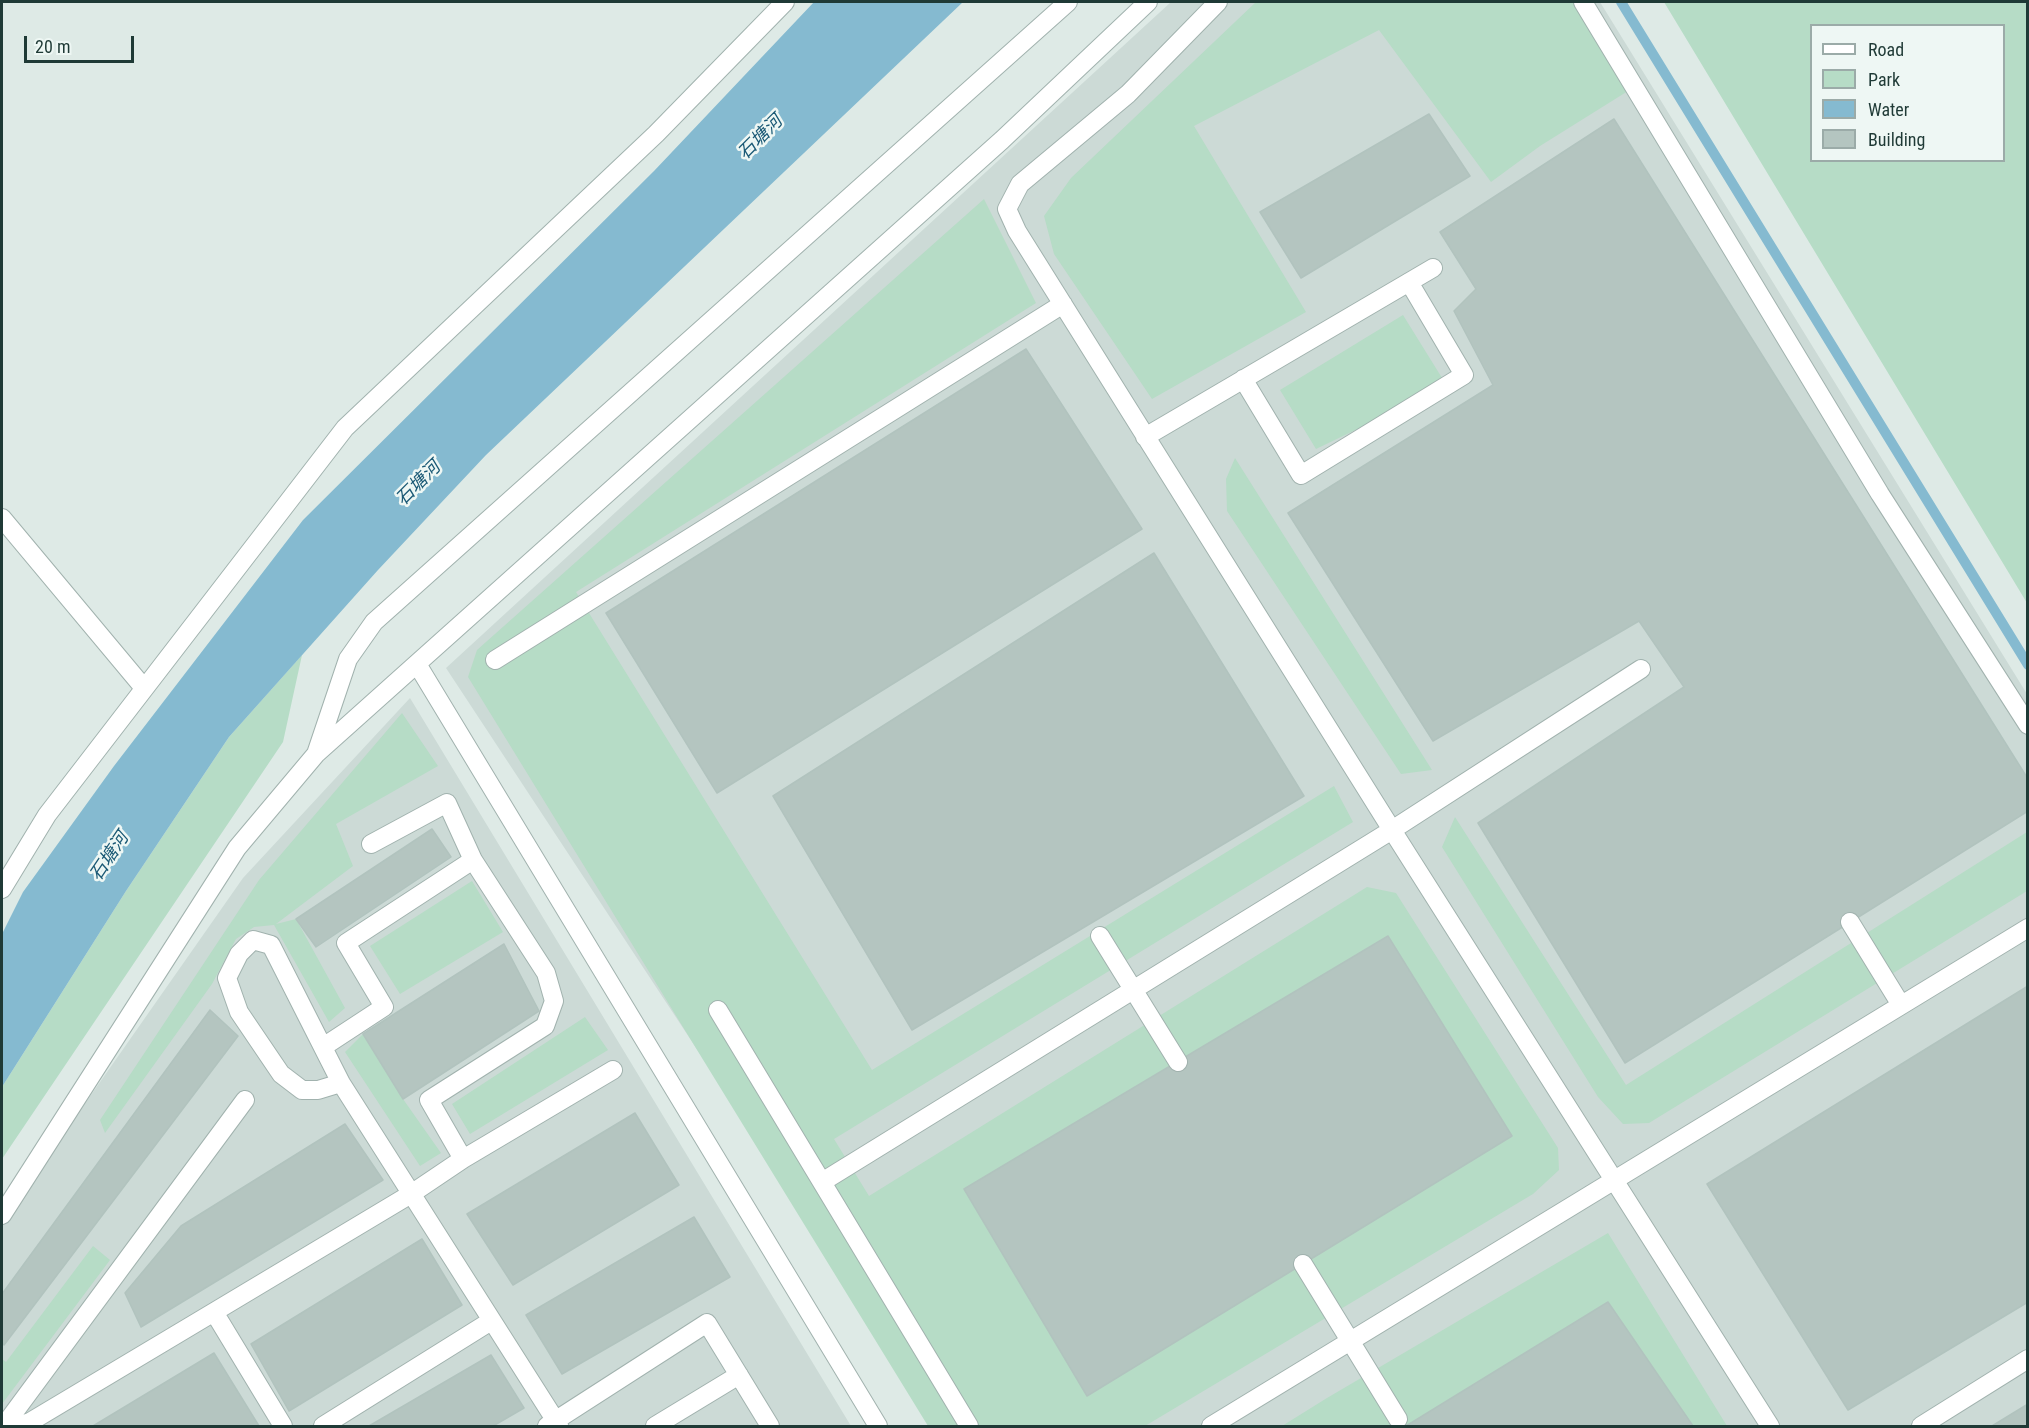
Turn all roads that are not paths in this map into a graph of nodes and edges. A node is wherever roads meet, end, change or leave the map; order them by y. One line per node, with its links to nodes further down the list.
1 (784, 2): 15 (street)
2 (1068, 2): 17 (street)
3 (1148, 2): 13 (street)
4 (1218, 2): 8 (street)
5 (1583, 2): 16 (street)
6 (1433, 268): 7 (street)
7 (1410, 282): 9 (street); 9 (street)
8 (1063, 304): 10 (street); 12 (street)
9 (1243, 379): 10 (street)
10 (1145, 436): 18 (street)
11 (2, 518): 15 (street)
12 (495, 660)
13 (417, 664): 17 (street); 52 (street)
14 (1641, 669): 18 (street)
15 (144, 688): 21 (street)
16 (2028, 725)
17 (316, 754): 37 (street)
18 (1392, 830): 25 (street); 34 (street)
19 (371, 844): 20 (street)
20 (473, 860): 28 (street); 33 (street)
21 (2, 889)
22 (1850, 922): 26 (street)
23 (2028, 928): 26 (street)
24 (1100, 936): 25 (street)
25 (1134, 990): 29 (street); 35 (street)
26 (1901, 1005): 34 (street)
27 (718, 1010): 35 (street)
28 (323, 1047): 31 (street); 31 (street)
29 (1178, 1062)
30 (613, 1070): 33 (street)
31 (340, 1083): 36 (street)
32 (245, 1100): 46 (street)
33 (463, 1159): 36 (street)
34 (1614, 1180): 41 (street); 55 (street)
35 (822, 1182): 53 (street)
36 (411, 1194): 39 (street); 40 (street)
37 (2, 1215)
38 (1303, 1264): 41 (street)
39 (213, 1312): 47 (street); 48 (street)
40 (491, 1321): 45 (street); 49 (street)
41 (1349, 1342): 44 (street); 54 (street)
42 (2028, 1359): 56 (street)
43 (739, 1375): 45 (street); 50 (street); 51 (street)
44 (1398, 1419)
45 (554, 1425)
46 (4, 1426)
47 (19, 1426)
48 (283, 1426)
49 (323, 1426)
50 (655, 1426)
51 (770, 1426)
52 (878, 1426)
53 (969, 1426)
54 (1211, 1426)
55 (1770, 1426)
56 (1921, 1426)

